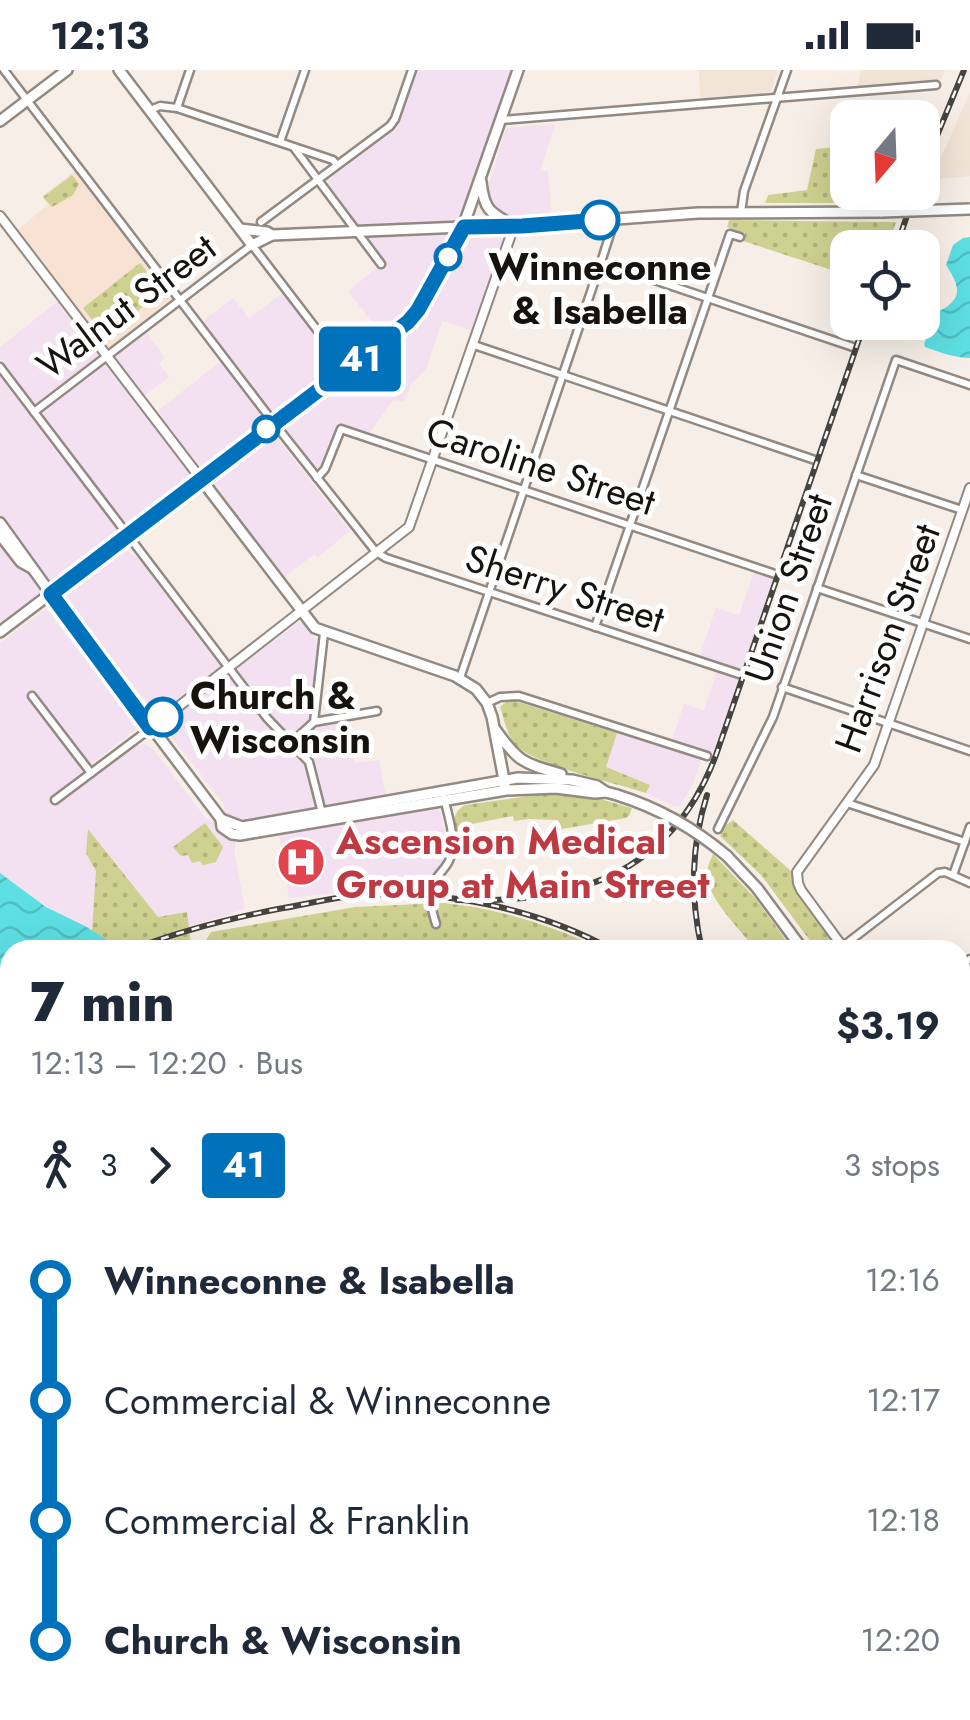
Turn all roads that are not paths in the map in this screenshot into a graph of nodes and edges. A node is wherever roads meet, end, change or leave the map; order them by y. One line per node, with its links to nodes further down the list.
1 (4, 70): 11 (street)
2 (67, 70): 11 (main road)
3 (119, 70): 13 (main road)
4 (190, 70): 12 (street)
5 (305, 70): 16 (street)
6 (412, 70): 18 (street, Walnut Street)
7 (518, 70): 14 (main road)
8 (787, 70): 10 (street)
9 (936, 85): 10 (street)
10 (777, 98): 14 (street); 22 (street)
11 (27, 100): 15 (main road); 36 (street)
12 (178, 108): 13 (street); 16 (street)
13 (150, 110): 28 (main road)
14 (501, 120): 20 (main road)
15 (0, 121)
16 (280, 142): 17 (street)
17 (294, 147): 18 (street); 19 (street)
18 (337, 164): 19 (street, Walnut Street)
19 (317, 179): 25 (street, Walnut Street); 29 (street)
20 (481, 182): 26 (main road); 27 (main road)
21 (970, 208): 22 (main road, bridge)
22 (741, 212): 24 (main road)
23 (0, 216): 39 (street)
24 (612, 219): 26 (main road); 33 (street)
25 (261, 222)
26 (514, 226): 27 (main road); 37 (street)
27 (464, 227): 29 (main road); 41 (main road)
28 (238, 228): 30 (main road); 32 (main road)
29 (357, 232): 30 (main road); 34 (street)
30 (272, 235): 32 (main road)
31 (740, 237): 35 (street)
32 (252, 245): 36 (street, Walnut Street); 41 (street)
33 (601, 262): 35 (street); 42 (street)
34 (381, 264)
35 (708, 298): 38 (street); 44 (street)
36 (179, 301): 39 (street, Walnut Street); 46 (street)
37 (474, 345): 42 (street); 47 (street)
38 (854, 347)
39 (106, 356): 45 (street, Walnut Street); 51 (street)
40 (0, 367): 45 (street)
41 (346, 368): 46 (main road)
42 (562, 375): 44 (street); 53 (street)
43 (970, 385): 49 (street, Union Street)
44 (669, 411): 48 (street); 56 (street)
45 (34, 412): 58 (street)
46 (274, 423): 50 (street); 51 (main road)
47 (434, 460): 50 (street, Caroline Street); 53 (street, Caroline Street); 59 (street)
48 (815, 460)
49 (856, 475): 54 (street); 62 (street, Union Street)
50 (316, 478): 59 (street)
51 (201, 479): 58 (main road); 65 (main road)
52 (970, 488): 54 (street, Harrison Street)
53 (524, 490): 56 (street, Caroline Street); 63 (street)
54 (966, 511): 66 (street, Harrison Street)
55 (0, 523): 60 (main road)
56 (630, 525): 61 (street, Caroline Street); 67 (street)
57 (0, 535): 60 (main road)
58 (127, 535): 64 (main road); 71 (street)
59 (376, 552): 63 (street, Sherry Street); 65 (street)
60 (32, 568): 64 (main road)
61 (776, 574)
62 (817, 588): 66 (street); 74 (street, Union Street)
63 (489, 592): 67 (street, Sherry Street); 73 (street)
64 (51, 594): 68 (main road); 80 (main road)
65 (302, 612): 69 (main road); 71 (street)
66 (924, 623): 70 (street); 79 (street, Harrison Street)
67 (595, 627): 72 (street, Sherry Street)
68 (0, 632)
69 (324, 632): 73 (main road); 78 (street)
70 (970, 638)
71 (228, 667): 80 (street); 82 (street)
72 (738, 674)
73 (460, 678): 76 (main road)
74 (782, 687): 79 (street); 94 (street, Union Street)
75 (32, 696): 85 (street)
76 (487, 703): 81 (main road); 84 (street)
77 (377, 711): 78 (street)
78 (314, 722): 82 (street)
79 (888, 724): 83 (street); 91 (street, Harrison Street)
80 (150, 728): 85 (street); 92 (main road)
81 (494, 729): 86 (main road); 87 (main road)
82 (291, 743): 92 (street)
83 (970, 751)
84 (707, 756)
85 (90, 773): 90 (street)
86 (572, 780): 87 (main road); 88 (main road)
87 (505, 785): 88 (main road); 89 (main road)
88 (606, 792): 99 (main road, bridge)
89 (444, 796): 92 (main road); 98 (street)
90 (55, 800)
91 (847, 804): 95 (street); 100 (street, Harrison Street)
92 (323, 818)
93 (970, 827): 95 (street)
94 (718, 829)
95 (965, 842): 96 (street)
96 (953, 875): 97 (street); 101 (street)
97 (970, 882)
98 (436, 924)
99 (795, 940)
100 (837, 940)
101 (853, 940)

